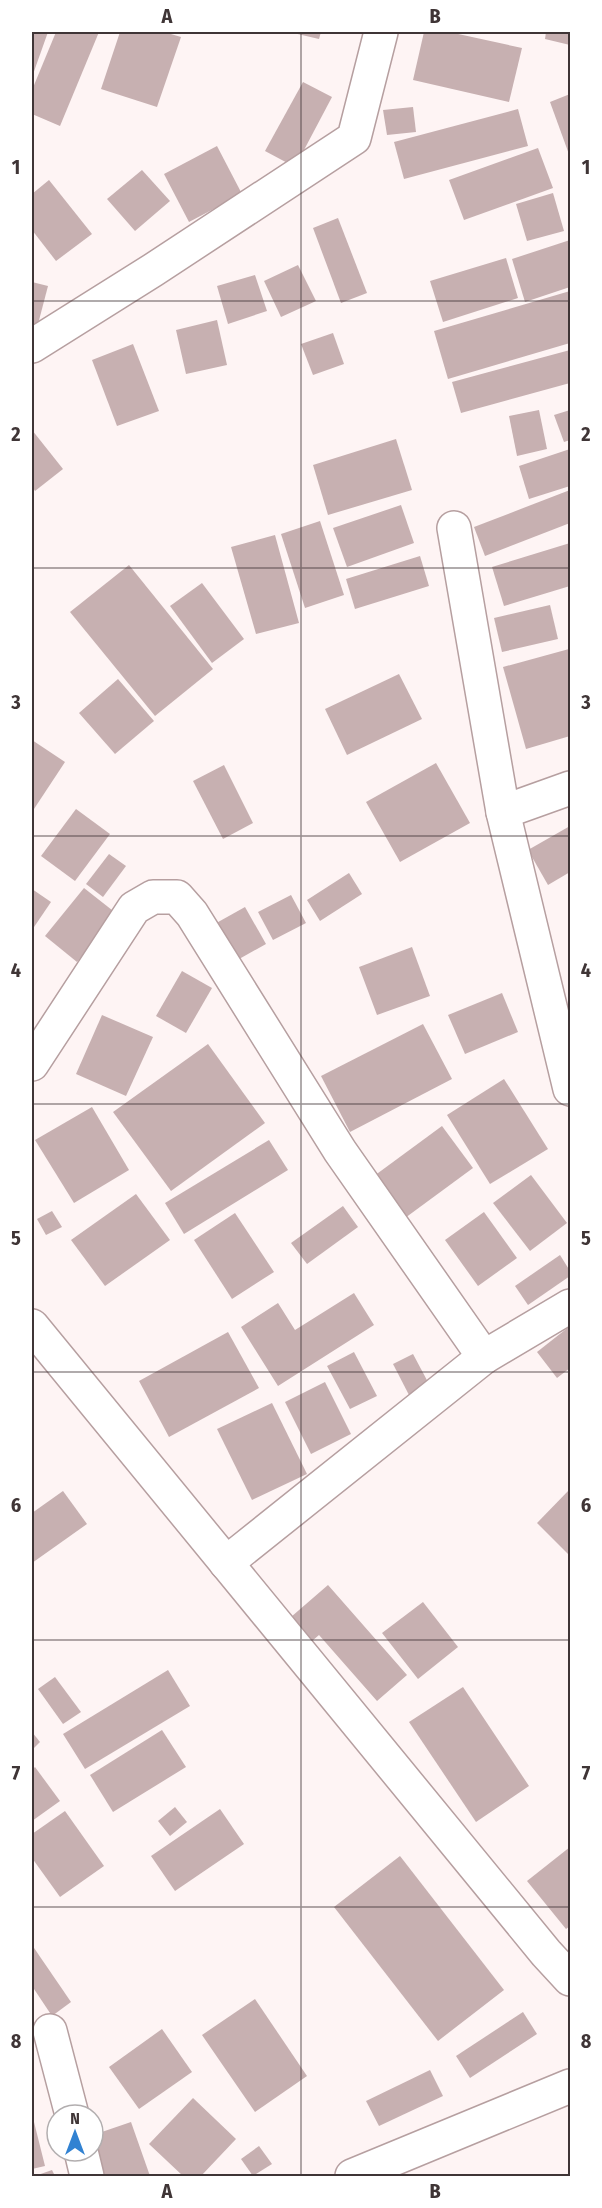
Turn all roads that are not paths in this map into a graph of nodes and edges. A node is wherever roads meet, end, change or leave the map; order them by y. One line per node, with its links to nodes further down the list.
1 (381, 32): 2 (street)
2 (32, 346)
3 (454, 528): 5 (street)
4 (570, 788): 5 (street)
5 (502, 812): 7 (street)
6 (32, 1064): 10 (street)
7 (570, 1089)
8 (570, 1305): 10 (street)
9 (32, 1326): 11 (street)
10 (484, 1357): 11 (street)
11 (226, 1563): 12 (street)
12 (570, 1979)
13 (50, 2031): 15 (street)
14 (570, 2086): 16 (street)
15 (69, 2103)
16 (352, 2176)

